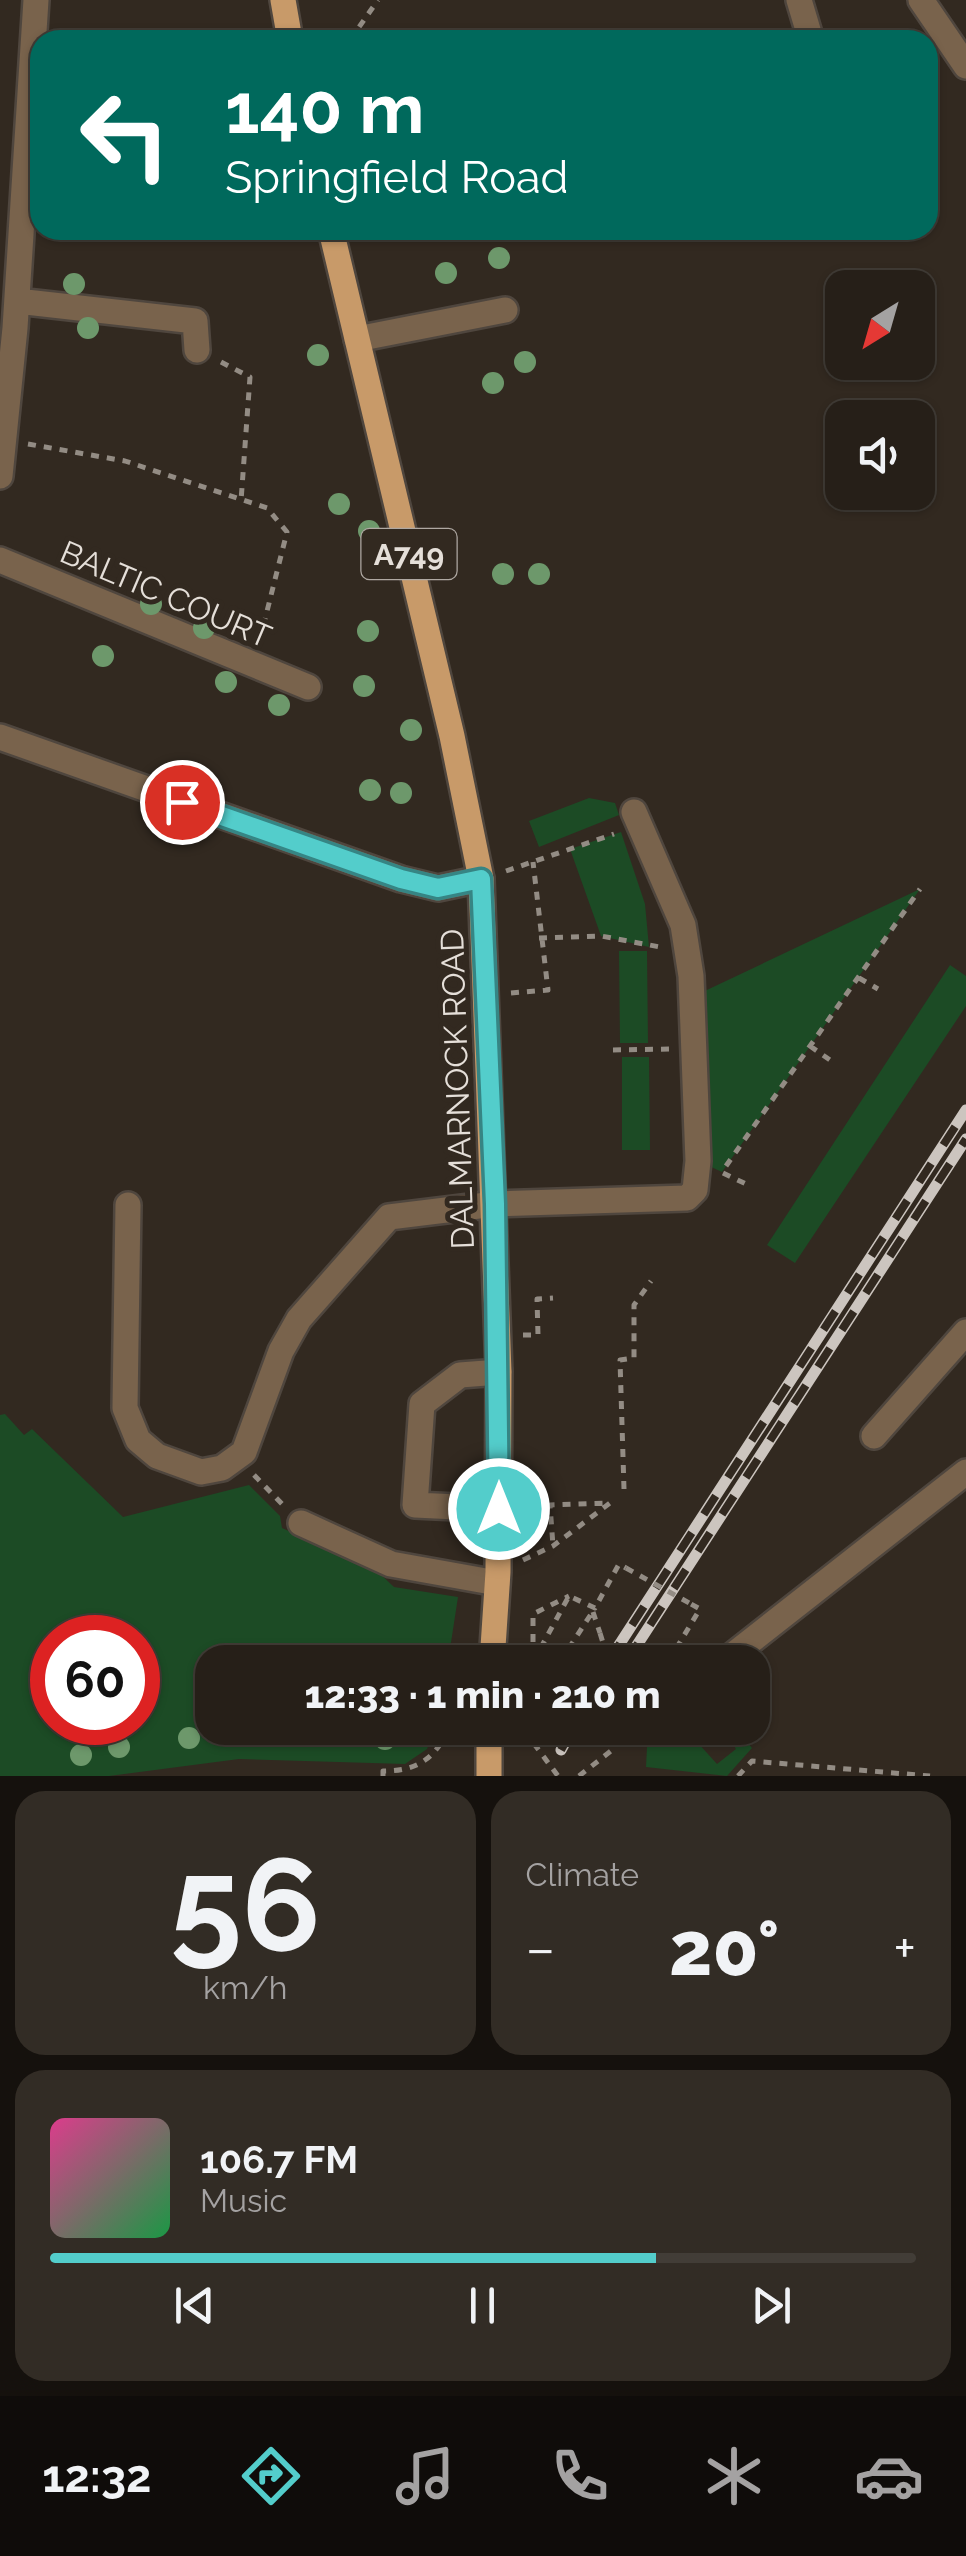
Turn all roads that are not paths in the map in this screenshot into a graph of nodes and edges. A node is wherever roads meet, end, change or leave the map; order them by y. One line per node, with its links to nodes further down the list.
1 (36, 0): 5 (street)
2 (283, 0): 6 (main road)
3 (799, 0): 7 (street)
4 (921, 0): 8 (street)
5 (34, 30)
6 (288, 30)
7 (809, 30)
8 (966, 66)
9 (30, 99): 11 (street)
10 (0, 144): 11 (street)
11 (27, 148): 13 (street)
12 (333, 240): 16 (main road, DALMARNOCK ROAD / A749)
13 (16, 301): 15 (street); 17 (street)
14 (505, 310): 16 (street)
15 (8, 327): 18 (street)
16 (357, 339): 23 (main road, DALMARNOCK ROAD / A749)
17 (198, 350)
18 (0, 476)
19 (0, 560): 20 (street, BALTIC COURT)
20 (308, 686)
21 (0, 738): 23 (street)
22 (637, 818): 24 (street)
23 (481, 879): 24 (main road, DALMARNOCK ROAD / A749)
24 (495, 1204): 25 (street); 27 (main road, DALMARNOCK ROAD / A749)
25 (128, 1205)
26 (966, 1332): 28 (street)
27 (498, 1372): 30 (main road, DALMARNOCK ROAD / A749); 30 (street)
28 (874, 1436)
29 (966, 1472): 34 (street)
30 (499, 1509): 32 (main road, DALMARNOCK ROAD / A749)
31 (300, 1524): 32 (street)
32 (498, 1578): 33 (main road, DALMARNOCK ROAD / A749)
33 (493, 1645)
34 (746, 1645)
35 (489, 1745): 36 (main road)
36 (490, 1776)

